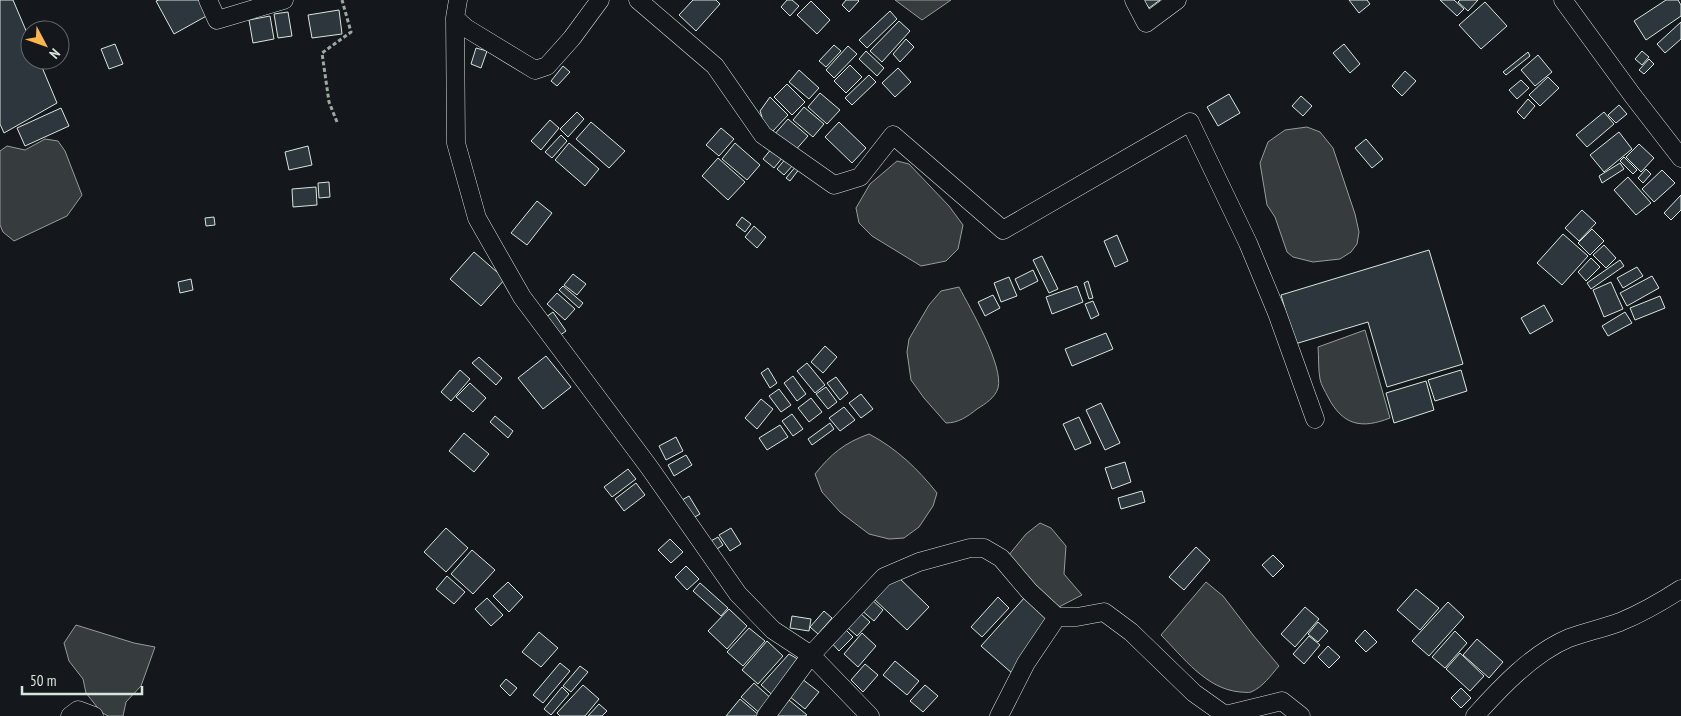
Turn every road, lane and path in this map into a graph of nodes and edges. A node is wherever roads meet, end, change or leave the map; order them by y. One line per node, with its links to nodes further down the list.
1 (208, 0): 2 (street)
2 (284, 0)
3 (342, 0): 11 (path)
4 (458, 0): 10 (street)
5 (600, 0): 10 (street)
6 (638, 0): 13 (street)
7 (1134, 0): 8 (street)
8 (1177, 0)
9 (1563, 0): 12 (street)
10 (455, 18): 16 (street)
11 (337, 122)
12 (1681, 158)
13 (1315, 419)
14 (1681, 589): 23 (street)
15 (1057, 616): 16 (street); 21 (street); 22 (street)
16 (811, 655): 19 (street); 20 (street)
17 (70, 716): 18 (street)
18 (94, 716)
19 (766, 716)
20 (870, 716)
21 (999, 716)
22 (1302, 716)
23 (1474, 716)

